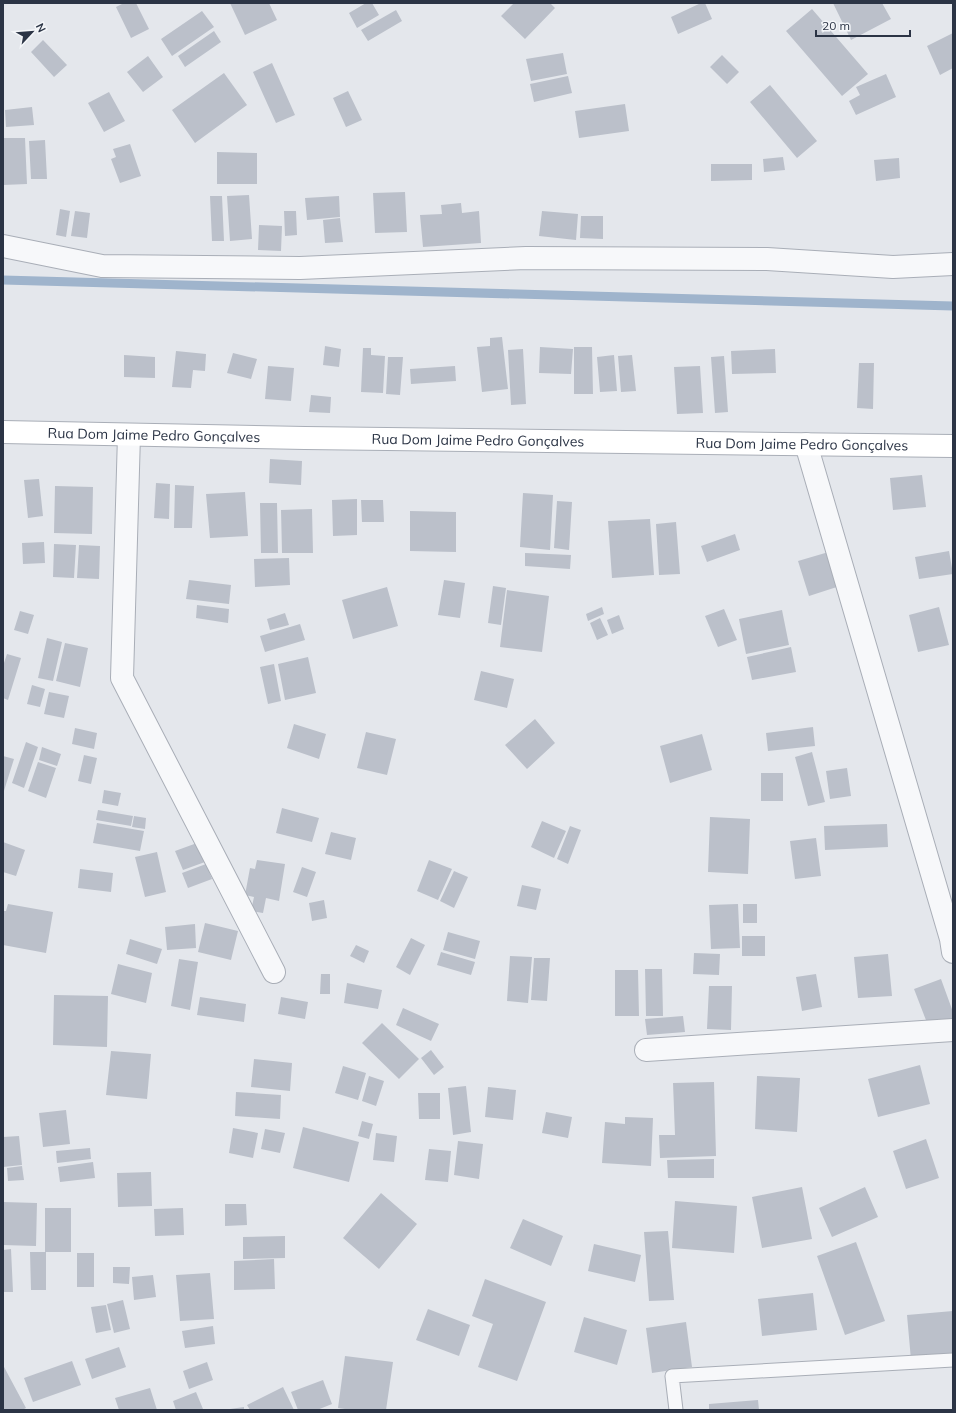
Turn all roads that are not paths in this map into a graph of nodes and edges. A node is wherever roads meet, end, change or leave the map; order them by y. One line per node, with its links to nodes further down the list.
1 (3, 246): 2 (street)
2 (953, 264)
3 (3, 432): 4 (main road, Rua Dom Jaime Pedro Gonçalves)
4 (129, 435): 5 (main road, Rua Dom Jaime Pedro Gonçalves); 8 (street)
5 (806, 444): 6 (main road, Rua Dom Jaime Pedro Gonçalves); 7 (street)
6 (953, 446)
7 (953, 952)
8 (274, 972)
9 (953, 1030): 10 (street)
10 (646, 1050)
11 (953, 1360): 12 (lane)
12 (676, 1410)

